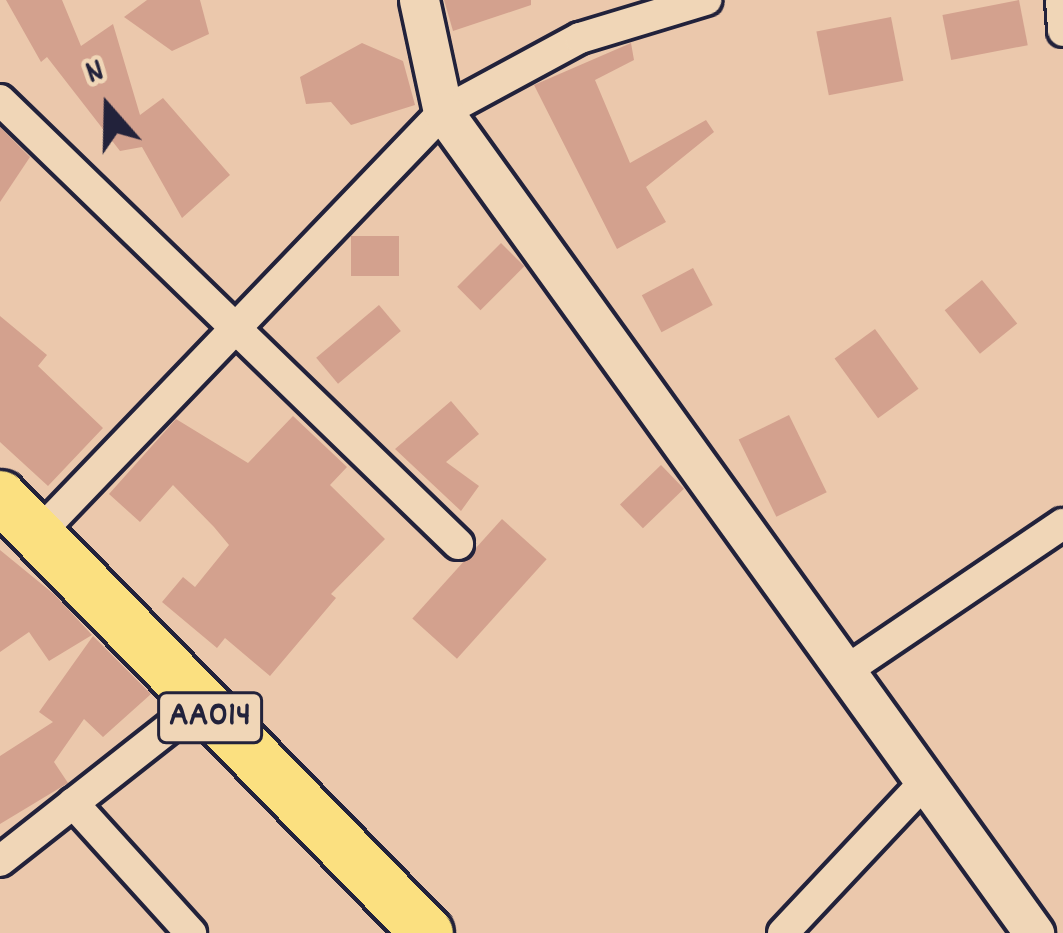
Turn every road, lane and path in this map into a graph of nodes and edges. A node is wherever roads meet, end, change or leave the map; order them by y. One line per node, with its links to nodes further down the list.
1 (419, 0): 6 (street)
2 (706, 0): 6 (street)
3 (1061, 0): 4 (street)
4 (1063, 31)
5 (0, 100): 7 (street)
6 (443, 112): 7 (street); 12 (street)
7 (236, 329): 10 (street); 11 (street)
8 (0, 496): 10 (highway, AA014)
9 (1063, 524): 12 (street)
10 (40, 532): 13 (highway, AA014)
11 (458, 544)
12 (850, 668): 14 (street)
13 (197, 706): 15 (street); 18 (highway, AA014)
14 (925, 782): 19 (street); 20 (street)
15 (74, 803): 16 (street); 17 (street)
16 (0, 861)
17 (191, 933)
18 (427, 933)
19 (783, 933)
20 (1034, 933)

